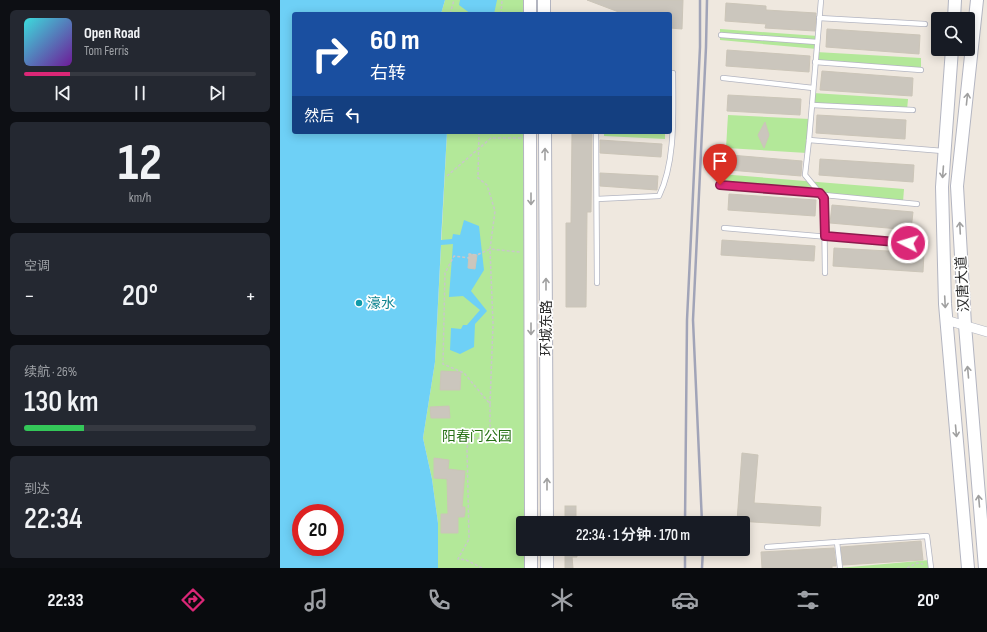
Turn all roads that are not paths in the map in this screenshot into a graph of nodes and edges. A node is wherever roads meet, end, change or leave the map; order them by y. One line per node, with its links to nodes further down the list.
1 (530, 0): 6 (main road)
2 (544, 0): 7 (main road)
3 (821, 0): 9 (lane)
4 (955, 0): 8 (main road)
5 (977, 0): 38 (main road, 汉唐大道, one-way to 5)
6 (530, 12)
7 (544, 12)
8 (954, 12)
9 (819, 18): 10 (lane); 12 (lane)
10 (924, 24)
11 (721, 35): 12 (lane)
12 (817, 42): 14 (lane)
13 (952, 56): 27 (main road, 汉唐大道)
14 (816, 62): 15 (lane); 18 (lane)
15 (921, 70)
16 (672, 73): 21 (lane)
17 (723, 78): 18 (lane)
18 (813, 88): 19 (lane)
19 (812, 105): 20 (lane); 26 (lane)
20 (913, 110)
21 (672, 131)
22 (545, 134): 41 (main road, 环城东路, one-way to 22)
23 (596, 134): 30 (lane)
24 (672, 134): 30 (lane)
25 (530, 135): 40 (main road, 环城东路, one-way to 40)
26 (809, 140): 27 (lane); 29 (lane)
27 (945, 152): 37 (main road, 汉唐大道, one-way to 37)
28 (720, 185): 29 (lane)
29 (820, 193): 31 (lane); 33 (lane)
30 (597, 199): 36 (lane)
31 (917, 204)
32 (724, 228): 33 (lane)
33 (825, 236): 34 (lane); 35 (lane)
34 (921, 245)
35 (825, 273)
36 (597, 283)
37 (946, 320): 38 (street); 50 (main road, 汉唐大道, one-way to 50)
38 (965, 325): 39 (street); 51 (main road, 汉唐大道, one-way to 38)
39 (987, 332)
40 (531, 516)
41 (547, 516)
42 (837, 542): 43 (lane); 46 (lane); 49 (lane)
43 (766, 547)
44 (531, 556): 47 (main road)
45 (547, 556): 48 (main road)
46 (931, 566)
47 (531, 568)
48 (547, 568)
49 (840, 568)
50 (968, 568)
51 (985, 568)

